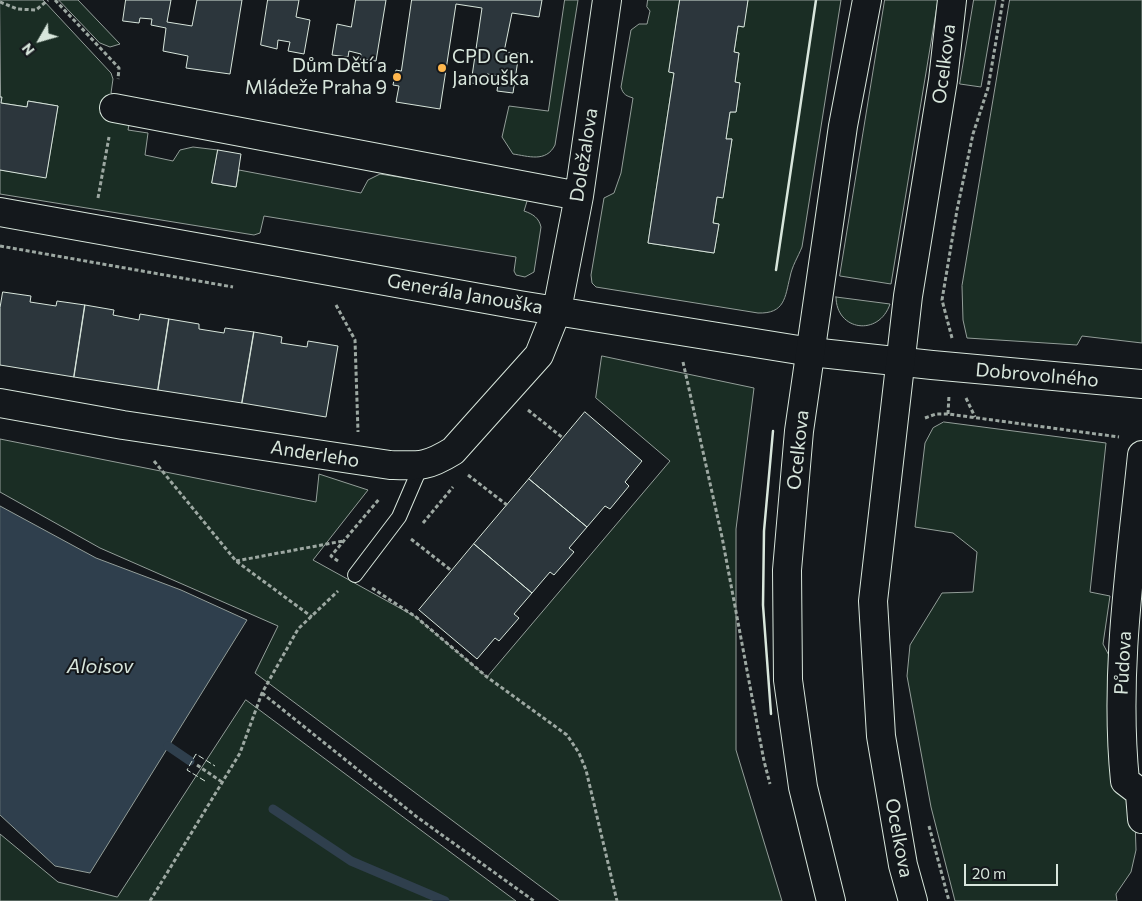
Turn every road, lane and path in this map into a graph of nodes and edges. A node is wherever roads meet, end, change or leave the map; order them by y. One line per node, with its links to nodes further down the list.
1 (48, 0): 7 (path)
2 (55, 0): 8 (path)
3 (607, 0): 9 (street, Doležalova)
4 (867, 0): 17 (street, Ocelkova)
5 (952, 0): 19 (street, Ocelkova)
6 (1003, 0): 16 (path)
7 (0, 2)
8 (114, 108): 9 (street); 10 (path)
9 (579, 196): 15 (street, Doležalova)
10 (98, 198)
11 (0, 212): 15 (street, Generála Janouška)
12 (0, 246): 13 (path)
13 (240, 288)
14 (345, 306): 26 (path)
15 (557, 310): 17 (street, Generála Janouška); 31 (street, Anderleho)
16 (953, 341)
17 (811, 352): 19 (street, Generála Janouška); 49 (street, Ocelkova)
18 (681, 355): 43 (path)
19 (900, 362): 20 (street, Generála Janouška); 50 (street, Ocelkova)
20 (932, 366): 21 (street, Dobrovolného)
21 (1142, 384)
22 (0, 403): 25 (street, Anderleho)
23 (523, 406): 28 (path)
24 (926, 417): 27 (path)
25 (123, 425): 30 (street, Anderleho); 35 (path)
26 (358, 435)
27 (1122, 437)
28 (563, 438)
29 (1142, 455): 44 (street, Půdova)
30 (390, 466): 31 (street, Anderleho); 35 (path)
31 (421, 466): 37 (lane)
32 (464, 473): 33 (path)
33 (507, 505)
34 (411, 538): 36 (path)
35 (236, 561): 39 (path)
36 (452, 571)
37 (355, 574): 48 (path)
38 (344, 586): 39 (path)
39 (312, 617): 40 (path)
40 (262, 693): 42 (path); 47 (path)
41 (197, 765): 42 (path)
42 (222, 782): 46 (path)
43 (772, 790)
44 (1137, 797)
45 (927, 819): 51 (path)
46 (150, 901)
47 (534, 901)
48 (618, 901)
49 (831, 901)
50 (913, 901)
51 (949, 901)

